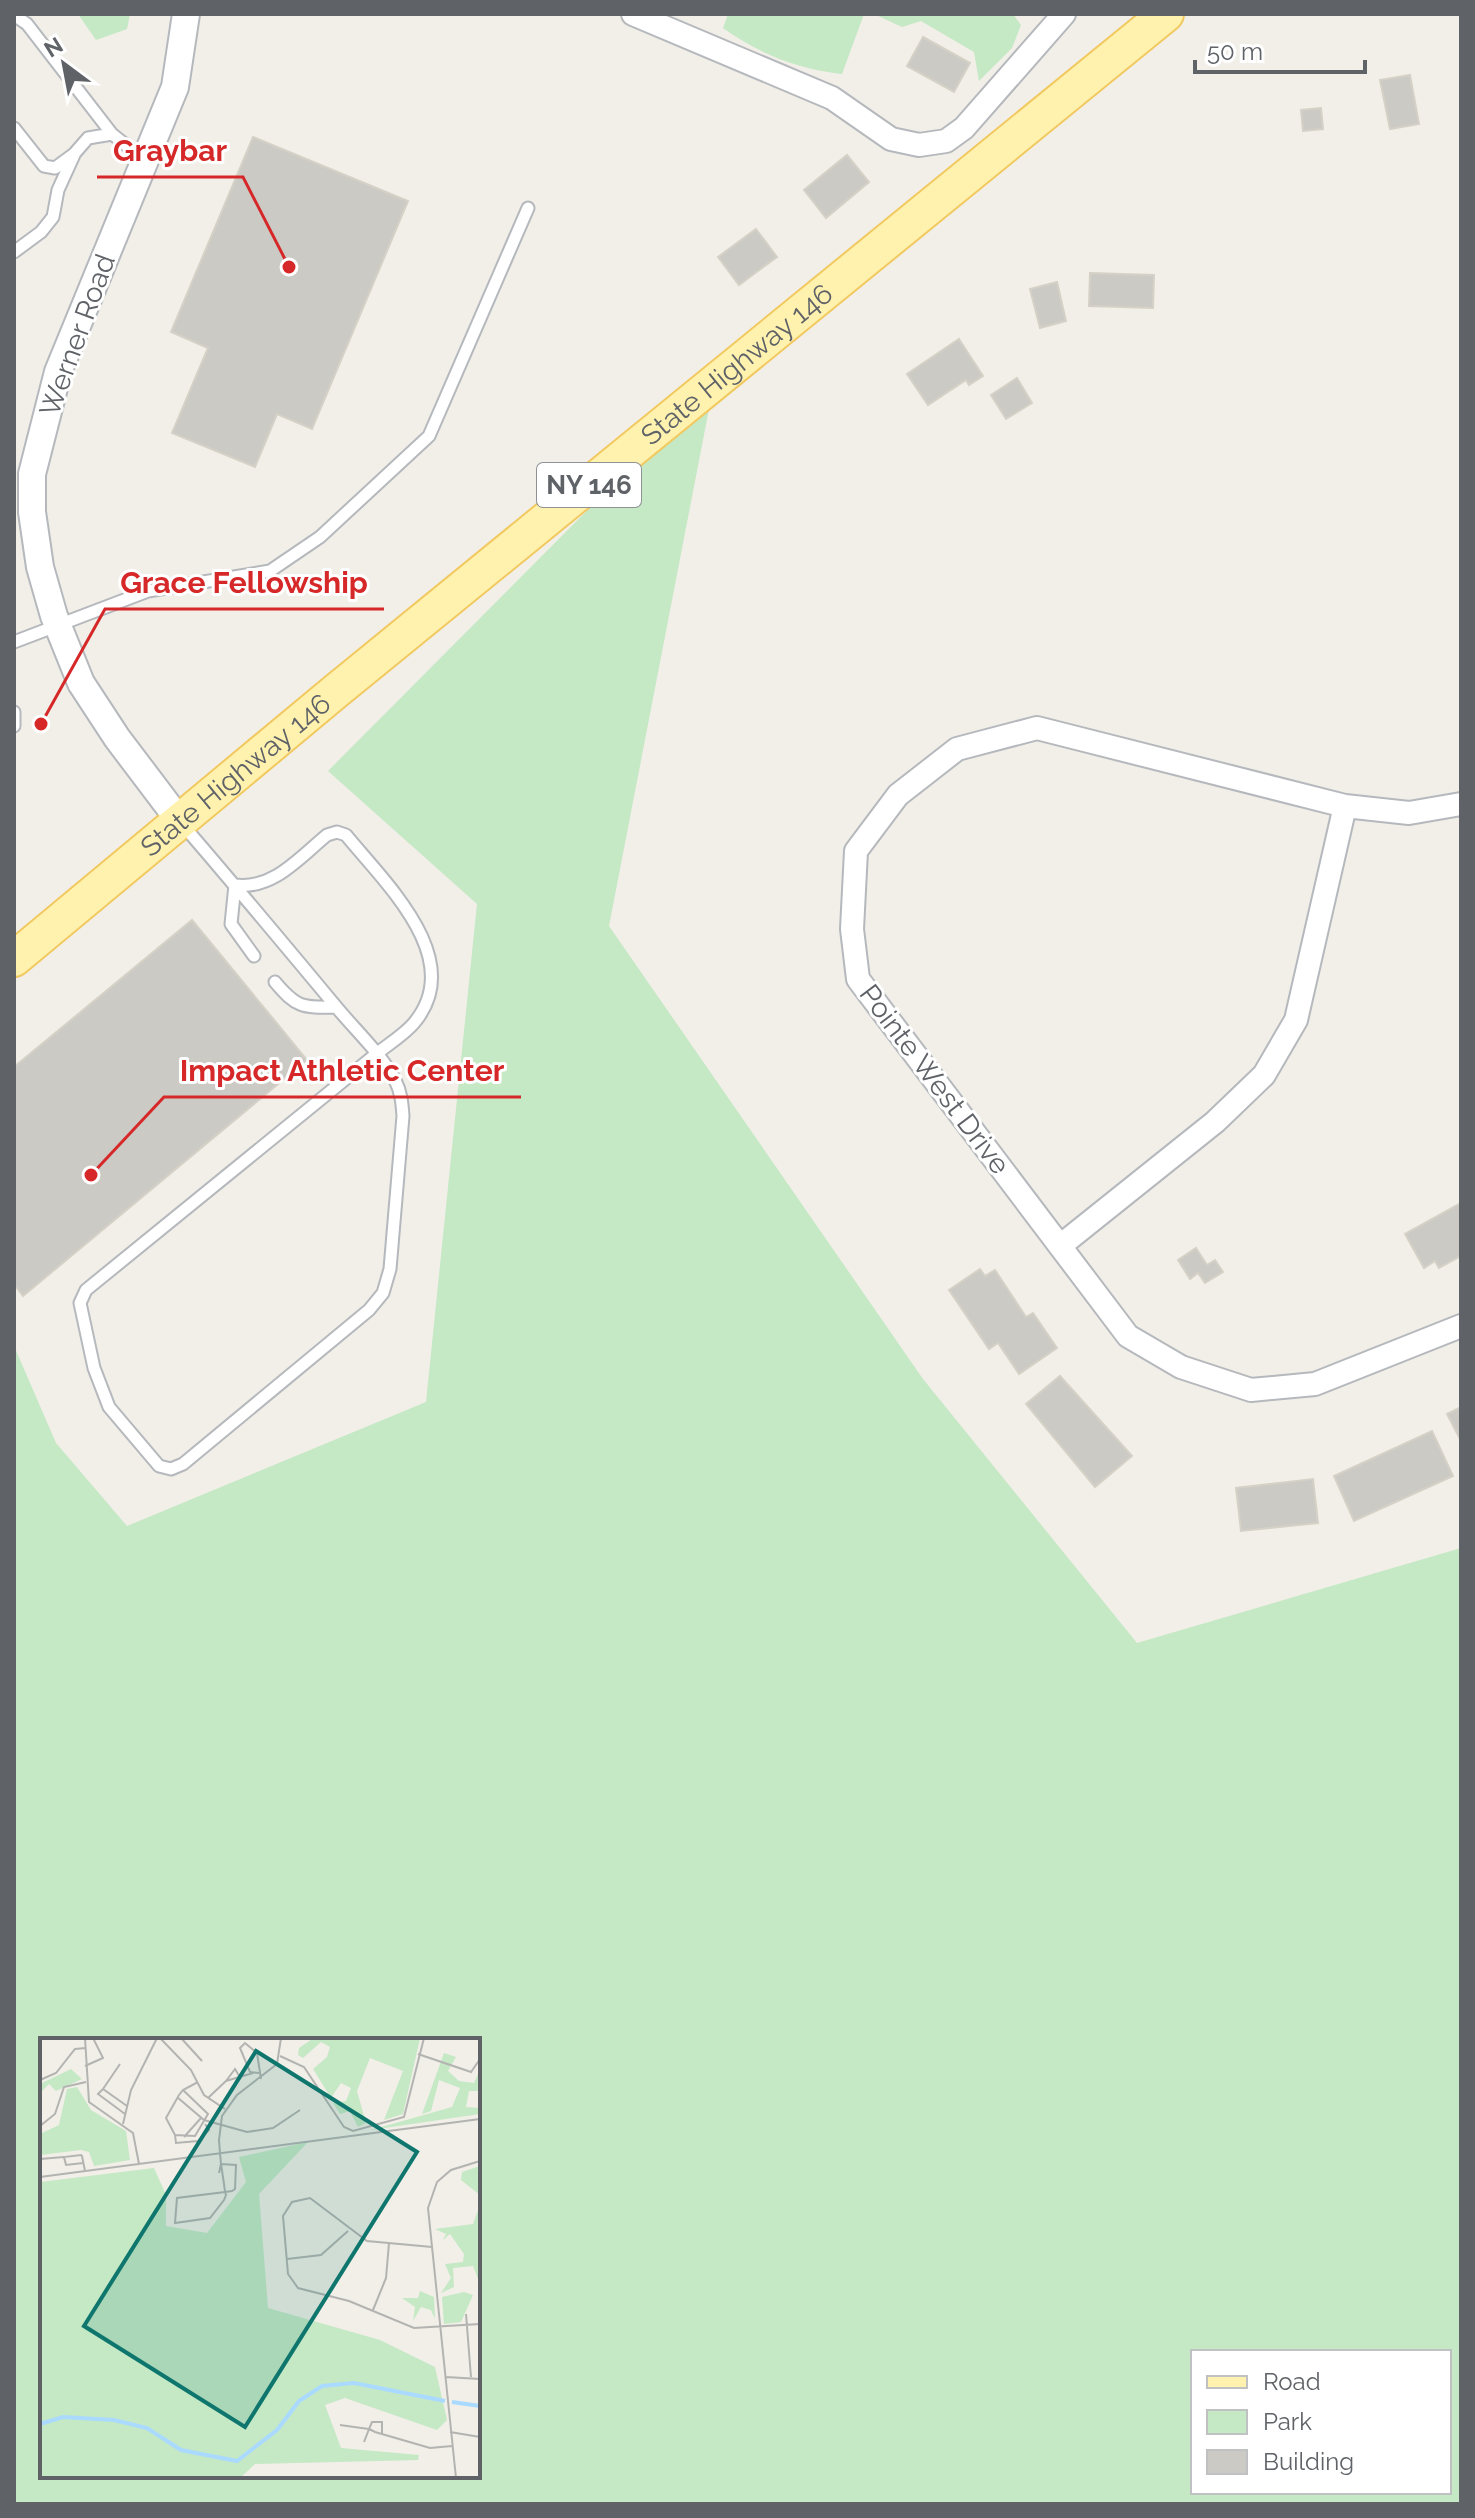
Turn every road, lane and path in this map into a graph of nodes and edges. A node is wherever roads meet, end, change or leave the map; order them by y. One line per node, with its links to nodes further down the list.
1 (186, 14): 9 (street, Werner Road)
2 (633, 14): 3 (street)
3 (1064, 14)
4 (1166, 14): 19 (main road, State Highway 146 / NY 146)
5 (14, 15): 7 (lane)
6 (14, 128): 8 (lane)
7 (112, 134): 8 (lane); 9 (lane)
8 (74, 154): 11 (lane)
9 (146, 161): 12 (street, Werner Road)
10 (528, 208): 13 (lane)
11 (14, 251)
12 (23, 512): 13 (street, Werner Road)
13 (57, 624): 14 (lane); 19 (street, Werner Road)
14 (14, 642)
15 (14, 712): 16 (lane)
16 (14, 726)
17 (1461, 804): 18 (street, Pointe West Drive)
18 (1345, 806): 26 (street); 26 (street, Pointe West Drive)
19 (179, 820): 20 (lane); 22 (main road, State Highway 146 / NY 146)
20 (235, 885): 21 (lane); 24 (lane); 25 (lane)
21 (254, 956)
22 (14, 959)
23 (275, 982): 24 (lane)
24 (335, 1007): 25 (lane)
25 (375, 1055): 25 (lane)
26 (1060, 1246): 27 (street, Pointe West Drive)
27 (1461, 1326)

